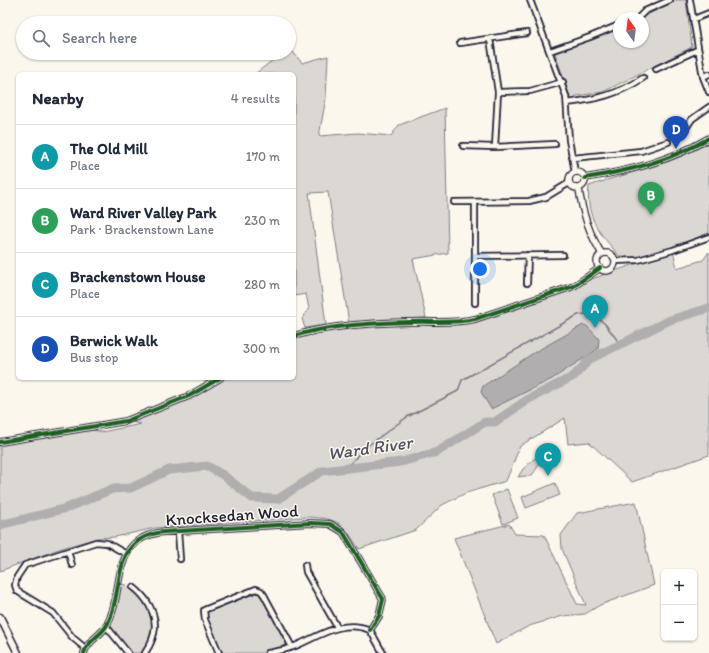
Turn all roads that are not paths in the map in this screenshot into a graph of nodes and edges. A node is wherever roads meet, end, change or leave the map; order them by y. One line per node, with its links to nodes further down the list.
1 (530, 0): 12 (street)
2 (670, 0): 4 (street)
3 (690, 0): 6 (street)
4 (644, 12)
5 (709, 14): 6 (street)
6 (694, 19): 11 (street)
7 (613, 27): 12 (street)
8 (527, 33): 9 (street)
9 (490, 39): 10 (street); 18 (street)
10 (460, 43)
11 (697, 50): 13 (street); 15 (street)
12 (550, 51): 17 (street)
13 (656, 69)
14 (709, 74): 15 (street)
15 (703, 77): 19 (street)
16 (643, 78): 20 (street)
17 (562, 82): 18 (street); 20 (street)
18 (498, 92): 27 (street)
19 (709, 92)
20 (568, 103): 28 (street)
21 (709, 107): 22 (street)
22 (682, 134)
23 (709, 138): 30 (street)
24 (668, 142): 28 (street)
25 (555, 144): 27 (street)
26 (462, 146): 27 (street)
27 (495, 147)
28 (573, 158): 29 (street)
29 (575, 172): 30 (street); 31 (street)
30 (585, 178): 32 (street)
31 (569, 183): 32 (street); 34 (street)
32 (579, 189): 36 (street)
33 (454, 202): 34 (street)
34 (475, 203): 39 (street)
35 (709, 237): 40 (street)
36 (602, 254): 40 (street); 41 (street)
37 (528, 255): 38 (street); 39 (street); 42 (street)
38 (562, 255)
39 (475, 256): 43 (street)
40 (616, 261): 41 (street)
41 (600, 268): 44 (street)
42 (527, 283)
43 (475, 303)
44 (296, 336)
45 (217, 380): 46 (street)
46 (0, 442)
47 (178, 531): 49 (street, Knocksedan Wood); 50 (street); 57 (street, Knocksedan Wood)
48 (68, 551): 49 (street); 51 (street); 59 (street)
49 (126, 554): 55 (street, Knocksedan Wood)
50 (180, 558)
51 (72, 565)
52 (305, 565): 56 (street)
53 (133, 587): 62 (street)
54 (0, 617): 60 (main road)
55 (106, 626): 59 (street, Knocksedan Wood); 61 (street)
56 (336, 627): 57 (street); 58 (street)
57 (370, 630): 65 (street)
58 (292, 647): 63 (street); 64 (street)
59 (85, 650)
60 (18, 653)
61 (128, 653)
62 (145, 653)
63 (219, 653)
64 (268, 653)
65 (383, 653)

